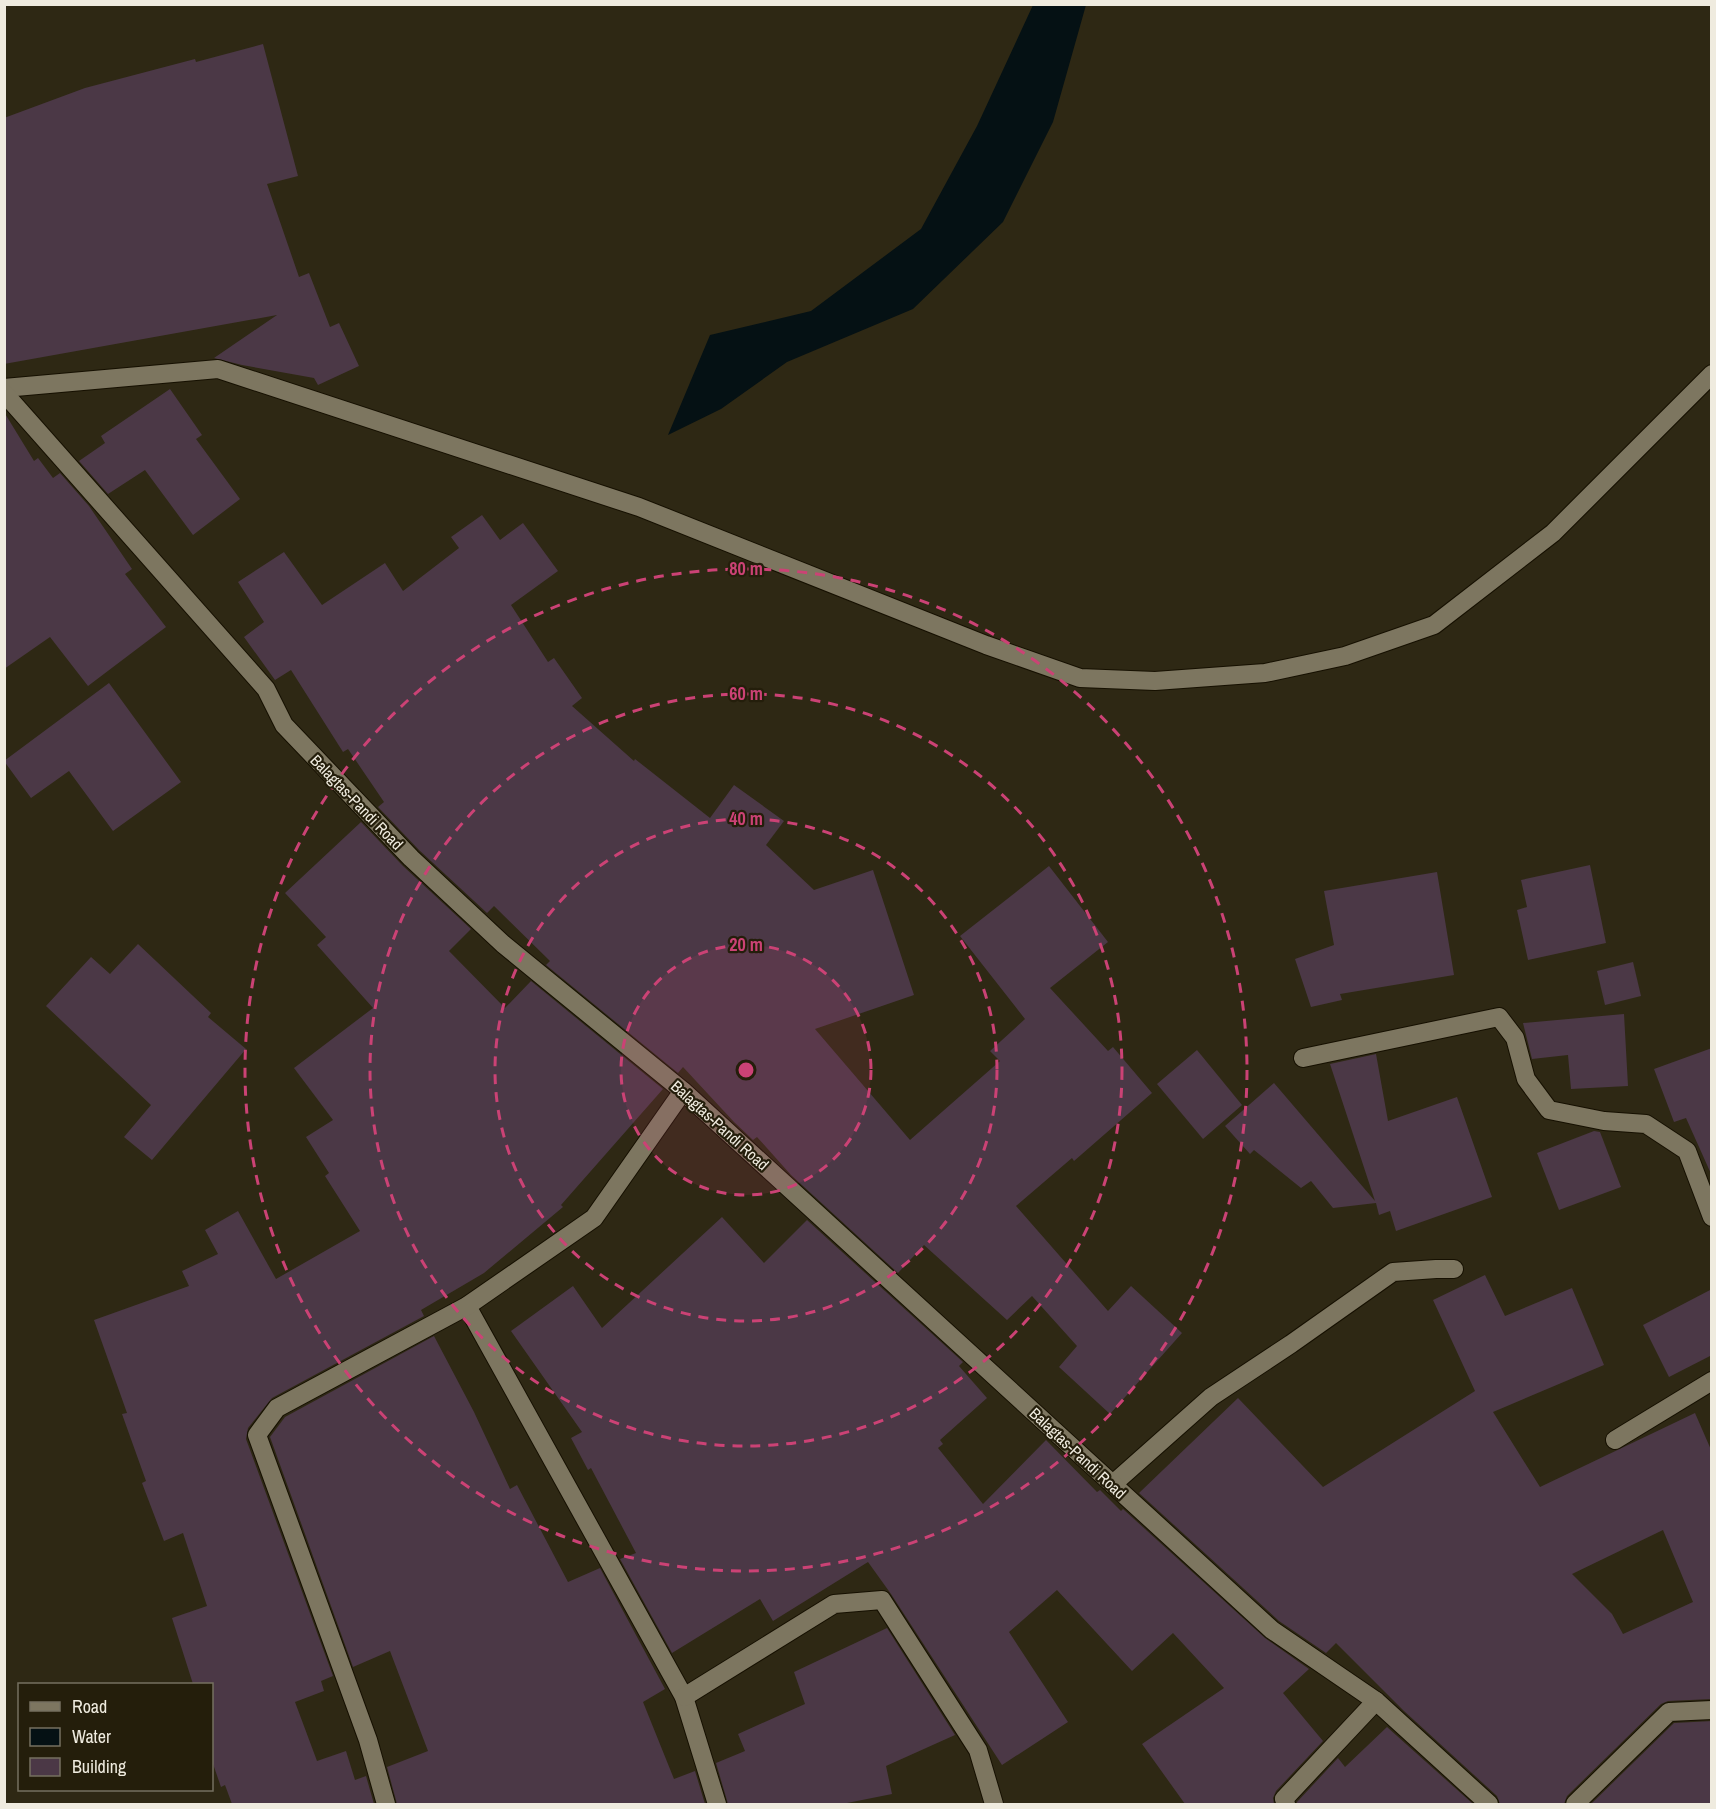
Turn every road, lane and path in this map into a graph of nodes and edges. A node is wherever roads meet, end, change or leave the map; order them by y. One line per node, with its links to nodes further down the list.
1 (1712, 374): 2 (street)
2 (4, 388)
3 (4, 393): 5 (street, Balagtas-Pandi Road)
4 (1303, 1058): 6 (street)
5 (683, 1090): 8 (street); 11 (street, Balagtas-Pandi Road)
6 (1712, 1217)
7 (1454, 1269): 11 (street)
8 (468, 1306): 12 (street); 15 (street)
9 (1712, 1382): 10 (street)
10 (1615, 1440)
11 (1113, 1484): 13 (street, Balagtas-Pandi Road)
12 (684, 1697): 16 (street); 17 (street)
13 (1376, 1701): 18 (street); 19 (street, Balagtas-Pandi Road)
14 (1712, 1710): 20 (street)
15 (386, 1804)
16 (717, 1804)
17 (994, 1804)
18 (1286, 1804)
19 (1489, 1804)
20 (1575, 1804)

